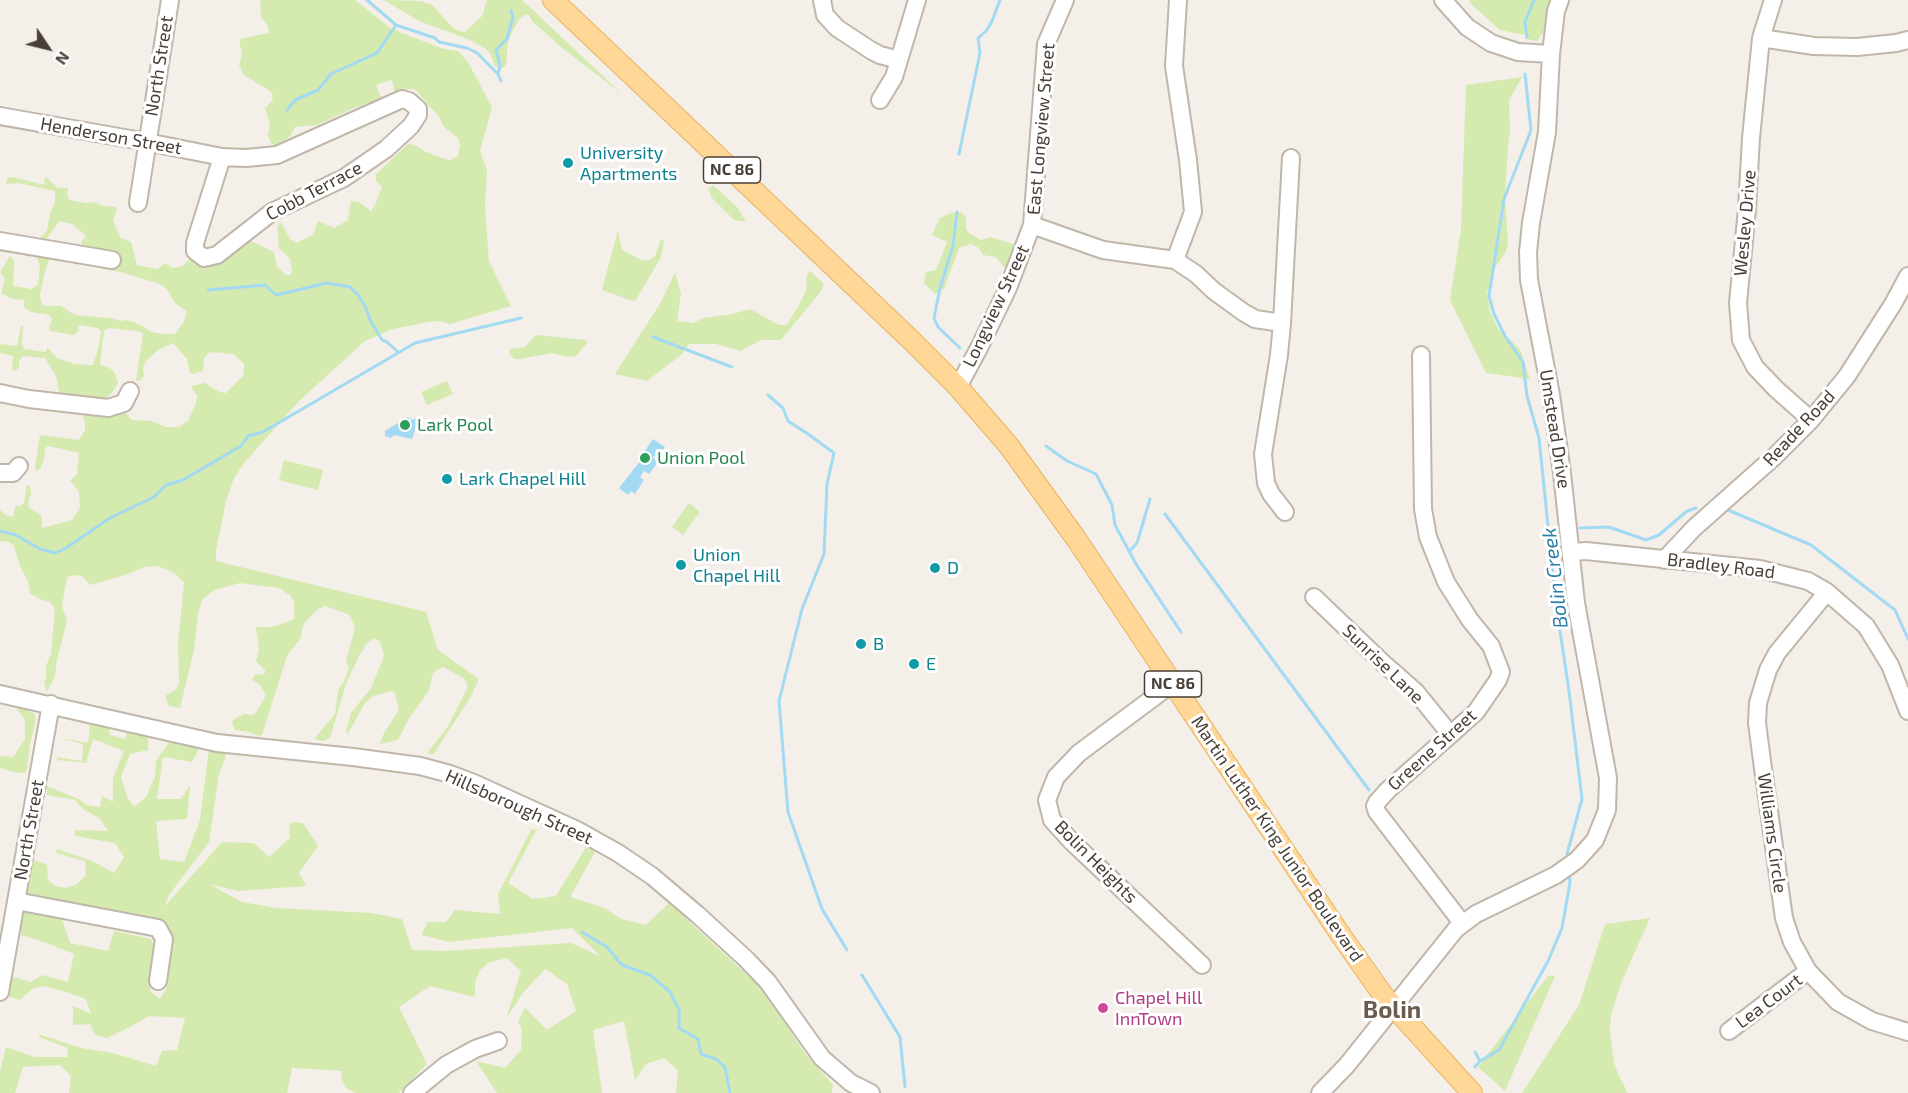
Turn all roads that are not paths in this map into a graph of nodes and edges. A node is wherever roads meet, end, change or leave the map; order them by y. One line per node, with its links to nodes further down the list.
1 (170, 0): 16 (street, North Street)
2 (553, 0): 27 (main road, Martin Luther King Junior Boulevard / NC 86)
3 (822, 0): 13 (street)
4 (917, 0): 13 (street)
5 (1065, 0): 20 (street, East Longview Street)
6 (1178, 0): 23 (street)
7 (1443, 0): 12 (street)
8 (1560, 0): 12 (street, Umstead Drive)
9 (1773, 0): 10 (street, Wesley Drive)
10 (1761, 38): 11 (street); 30 (street, Wesley Drive)
11 (1908, 40)
12 (1551, 54): 34 (street, Umstead Drive)
13 (899, 60): 14 (street)
14 (880, 100)
15 (0, 116): 16 (street, Henderson Street)
16 (147, 142): 17 (street, Henderson Street); 19 (street, North Street)
17 (222, 157): 17 (street, Cobb Terrace)
18 (1291, 158): 25 (street)
19 (138, 203)
20 (1032, 225): 23 (street); 27 (street, Longview Street)
21 (0, 241): 22 (street)
22 (112, 260)
23 (1174, 261): 25 (street)
24 (1908, 276): 30 (street, Reade Road)
25 (1282, 323): 33 (street)
26 (1421, 355): 42 (street, Greene Street)
27 (958, 387): 38 (main road, Martin Luther King Junior Boulevard / NC 86)
28 (130, 391): 29 (street)
29 (0, 393)
30 (1811, 420): 35 (street, Reade Road)
31 (19, 466): 32 (street)
32 (0, 473)
33 (1285, 512)
34 (1572, 552): 35 (street, Bradley Road); 44 (street, Umstead Drive)
35 (1664, 560): 36 (street, Bradley Road)
36 (1827, 592): 41 (street, Bradley Road); 46 (street, Williams Circle)
37 (1314, 597): 42 (street, Sunrise Lane)
38 (1173, 683): 45 (street, Bolin Heights); 49 (main road, Martin Luther King Junior Boulevard / NC 86)
39 (0, 694): 40 (street, Hillsborough Street)
40 (51, 704): 43 (street, North Street); 53 (street, Hillsborough Street)
41 (1908, 711)
42 (1449, 734): 44 (street, Greene Street)
43 (16, 901): 47 (street); 48 (street, North Street)
44 (1462, 923): 49 (street, Umstead Drive)
45 (1202, 965)
46 (1808, 971): 50 (street, Lea Court); 51 (street, Williams Circle)
47 (158, 981)
48 (0, 992)
49 (1393, 1006): 56 (street); 57 (main road, Martin Luther King Junior Boulevard / NC 86)
50 (1729, 1030)
51 (1908, 1032)
52 (498, 1041): 54 (street)
53 (847, 1088): 55 (street, Hillsborough Street)
54 (412, 1093)
55 (871, 1093)
56 (1320, 1093)
57 (1472, 1093)

